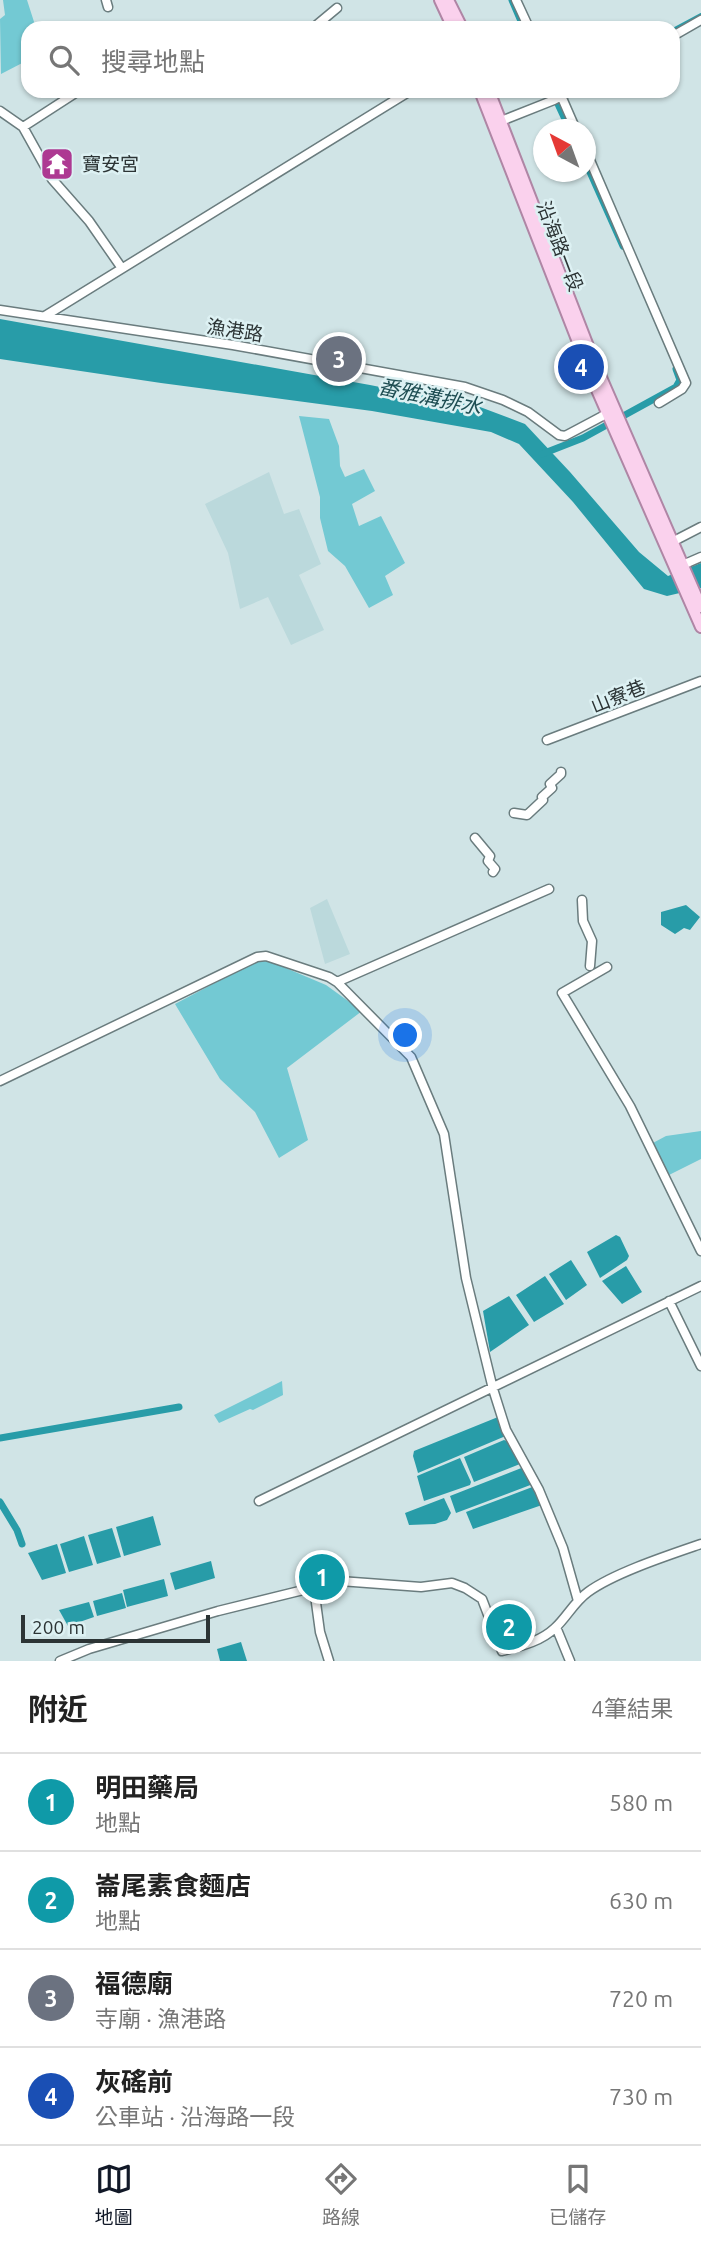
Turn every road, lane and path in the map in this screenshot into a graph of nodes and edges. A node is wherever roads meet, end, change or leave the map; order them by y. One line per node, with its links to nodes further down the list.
1 (440, 0): 7 (main road)
2 (448, 0): 8 (main road)
3 (516, 0): 9 (street)
4 (337, 8): 6 (street)
5 (701, 20): 10 (street)
6 (321, 21)
7 (450, 21)
8 (458, 21)
9 (526, 21)
10 (680, 32)
11 (68, 98): 20 (street)
12 (399, 98): 22 (street)
13 (485, 98): 19 (main road, 沿海路一段)
14 (491, 98): 19 (main road, 沿海路一段)
15 (551, 98): 19 (street)
16 (562, 98): 18 (street)
17 (0, 111): 20 (street)
18 (571, 119)
19 (497, 122): 26 (main road, 沿海路一段)
20 (23, 127): 22 (street)
21 (596, 174): 25 (street)
22 (121, 267): 24 (street)
23 (0, 310): 24 (street, 漁港路)
24 (45, 316): 26 (street, 漁港路)
25 (659, 403)
26 (611, 412): 27 (main road, 沿海路一段)
27 (617, 424): 29 (main road); 31 (main road)
28 (701, 527): 29 (street)
29 (672, 542): 31 (main road)
30 (701, 557): 31 (street)
31 (680, 568): 32 (main road)
32 (696, 602): 33 (main road)
33 (701, 627)
34 (701, 681): 35 (street, 山寮巷)
35 (547, 740)
36 (561, 772): 37 (street)
37 (514, 813)
38 (475, 838): 39 (street)
39 (493, 872)
40 (549, 889): 44 (street)
41 (582, 900): 42 (street)
42 (590, 966)
43 (607, 967): 46 (street)
44 (337, 982): 45 (street); 50 (street)
45 (0, 1080)
46 (701, 1251)
47 (701, 1286): 48 (street)
48 (669, 1301): 49 (street); 50 (street)
49 (701, 1366)
50 (493, 1389): 51 (street); 54 (street)
51 (259, 1501)
52 (701, 1544): 54 (street)
53 (314, 1588): 55 (street); 56 (street); 58 (street)
54 (578, 1601): 55 (street)
55 (556, 1627): 59 (street)
56 (78, 1658): 57 (street)
57 (60, 1661)
58 (330, 1661)
59 (570, 1661)

